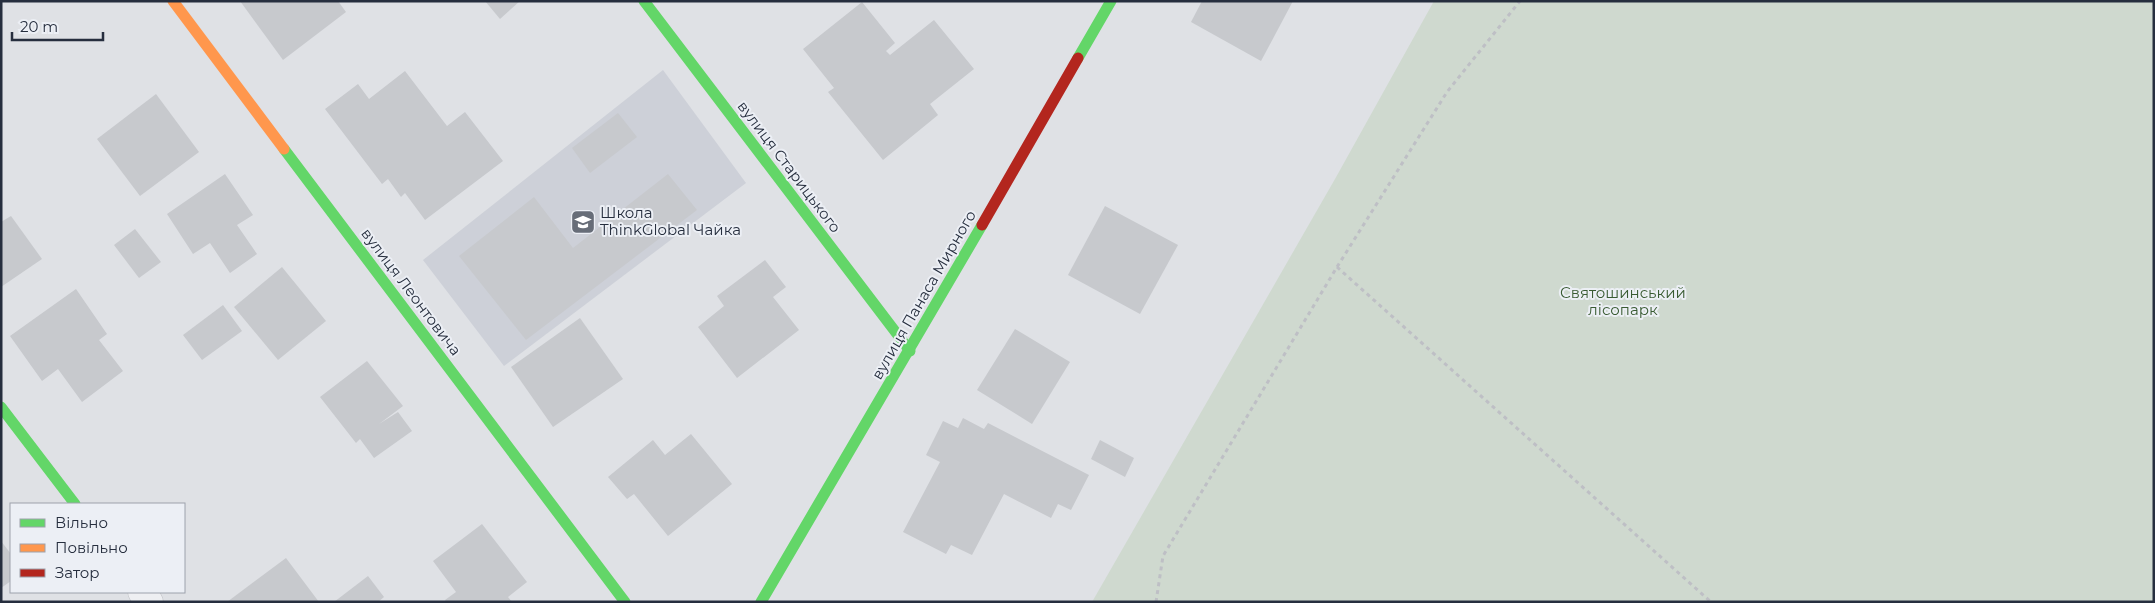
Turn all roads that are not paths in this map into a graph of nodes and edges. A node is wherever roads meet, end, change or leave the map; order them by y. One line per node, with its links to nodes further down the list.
1 (173, 1): 7 (street, вулиця Леонтовича)
2 (644, 1): 4 (street, вулиця Старицького)
3 (1111, 1): 4 (street, вулиця Панаса Мирного)
4 (910, 351): 8 (street, вулиця Панаса Мирного)
5 (1, 407): 6 (street)
6 (74, 503)
7 (625, 602)
8 (761, 602)

